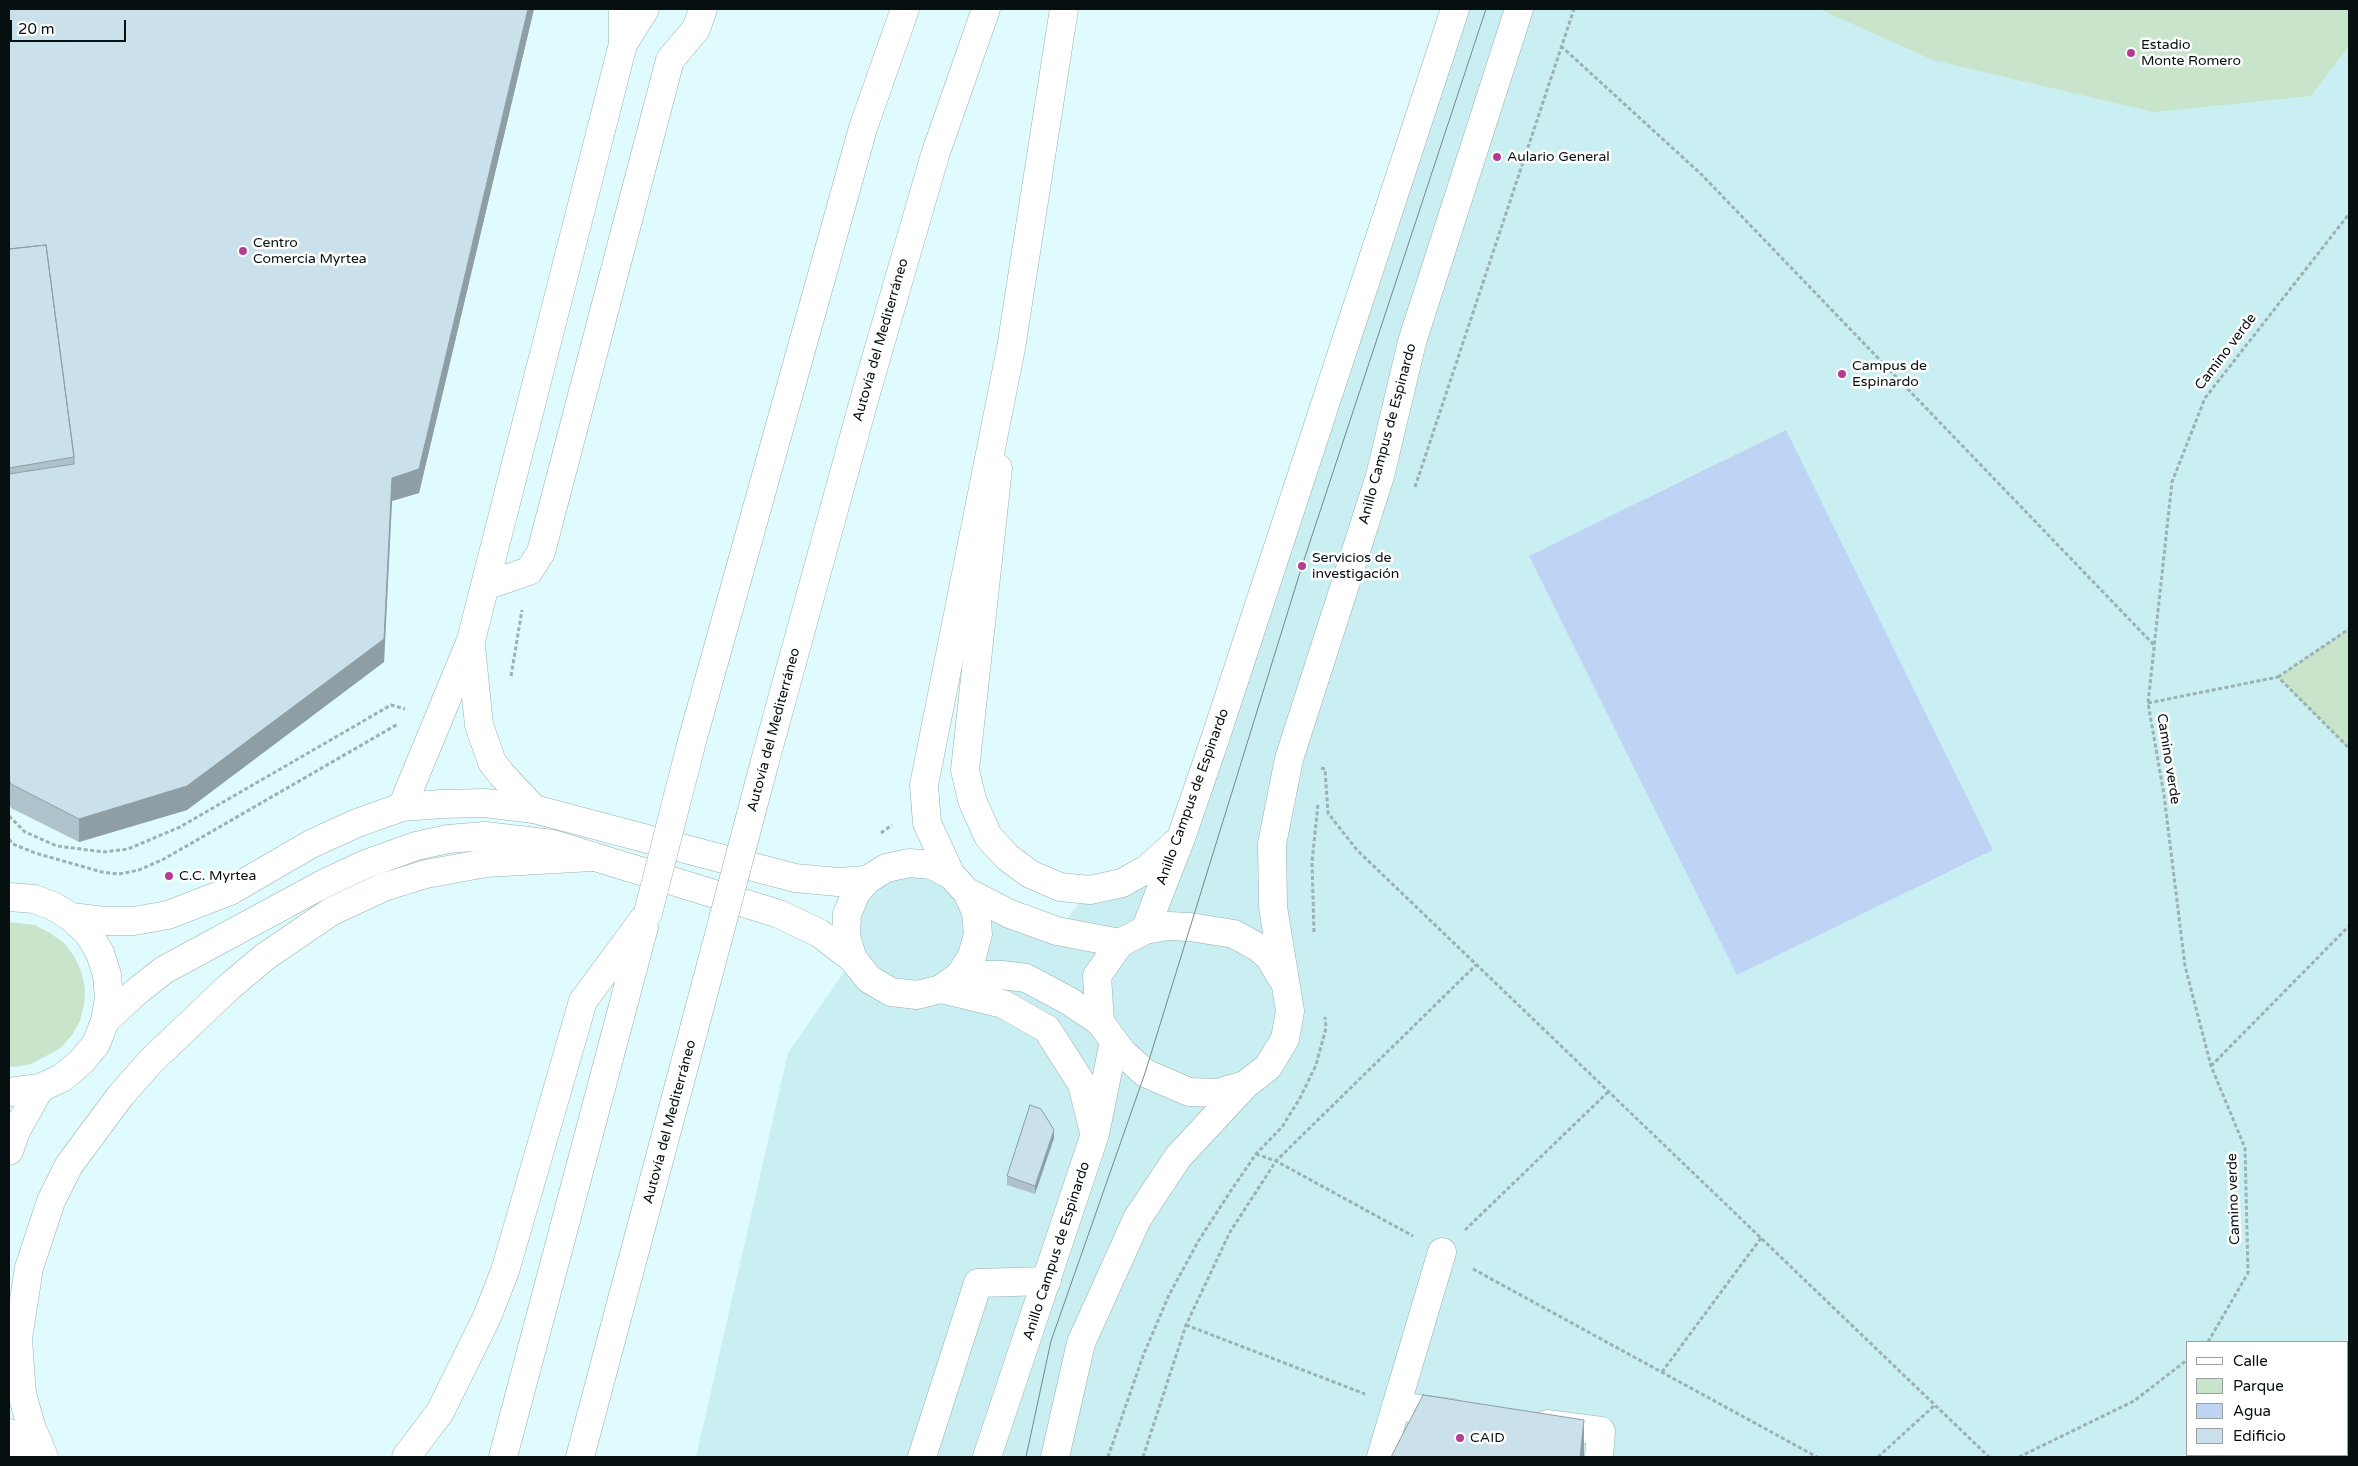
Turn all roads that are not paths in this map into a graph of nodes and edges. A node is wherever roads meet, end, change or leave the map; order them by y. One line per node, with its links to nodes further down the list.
1 (623, 9): 9 (main road)
2 (645, 9): 9 (main road)
3 (703, 9): 11 (main road)
4 (905, 9): 20 (main road, bridge)
5 (986, 9): 44 (main road, Autovía del Mediterráneo, bridge)
6 (1064, 9): 10 (main road)
7 (1455, 9): 15 (main road, Anillo Campus de Espinardo)
8 (1519, 9): 26 (main road, Anillo Campus de Espinardo)
9 (623, 44): 11 (main road)
10 (1011, 348): 15 (main road); 18 (main road)
11 (484, 586): 12 (main road)
12 (471, 640): 13 (main road); 14 (main road)
13 (402, 808): 14 (main road); 21 (main road)
14 (534, 810): 17 (main road)
15 (1181, 838): 22 (main road, Anillo Campus de Espinardo)
16 (592, 857): 24 (main road); 27 (main road); 41 (main road)
17 (867, 880): 18 (main road); 24 (main road)
18 (959, 883): 23 (main road); 25 (main road)
19 (10, 896): 21 (main road)
20 (648, 913): 42 (main road); 43 (main road)
21 (71, 917): 27 (main road)
22 (1145, 930): 23 (main road, Anillo Campus de Espinardo); 26 (main road, Anillo Campus de Espinardo)
23 (1120, 944): 28 (main road, Anillo Campus de Espinardo)
24 (853, 959): 25 (main road)
25 (950, 982): 28 (main road); 32 (main road)
26 (1284, 982): 29 (main road, Anillo Campus de Espinardo)
27 (105, 1021): 30 (main road)
28 (1106, 1031): 29 (main road, Anillo Campus de Espinardo); 32 (main road, Anillo Campus de Espinardo)
29 (1245, 1085): 47 (main road, Anillo Campus de Espinardo)
30 (40, 1088): 31 (main road); 33 (main road)
31 (9, 1092)
32 (1095, 1134): 35 (main road, Anillo Campus de Espinardo)
33 (9, 1151)
34 (1442, 1252): 36 (main road)
35 (1047, 1281): 45 (main road); 46 (main road, Anillo Campus de Espinardo)
36 (1396, 1406): 37 (main road); 48 (main road)
37 (1474, 1416)
38 (1523, 1422): 49 (main road)
39 (9, 1433): 40 (main road)
40 (26, 1457)
41 (44, 1457)
42 (406, 1457)
43 (504, 1457)
44 (580, 1457)
45 (922, 1457)
46 (987, 1457)
47 (1055, 1457)
48 (1381, 1457)
49 (1599, 1457)

